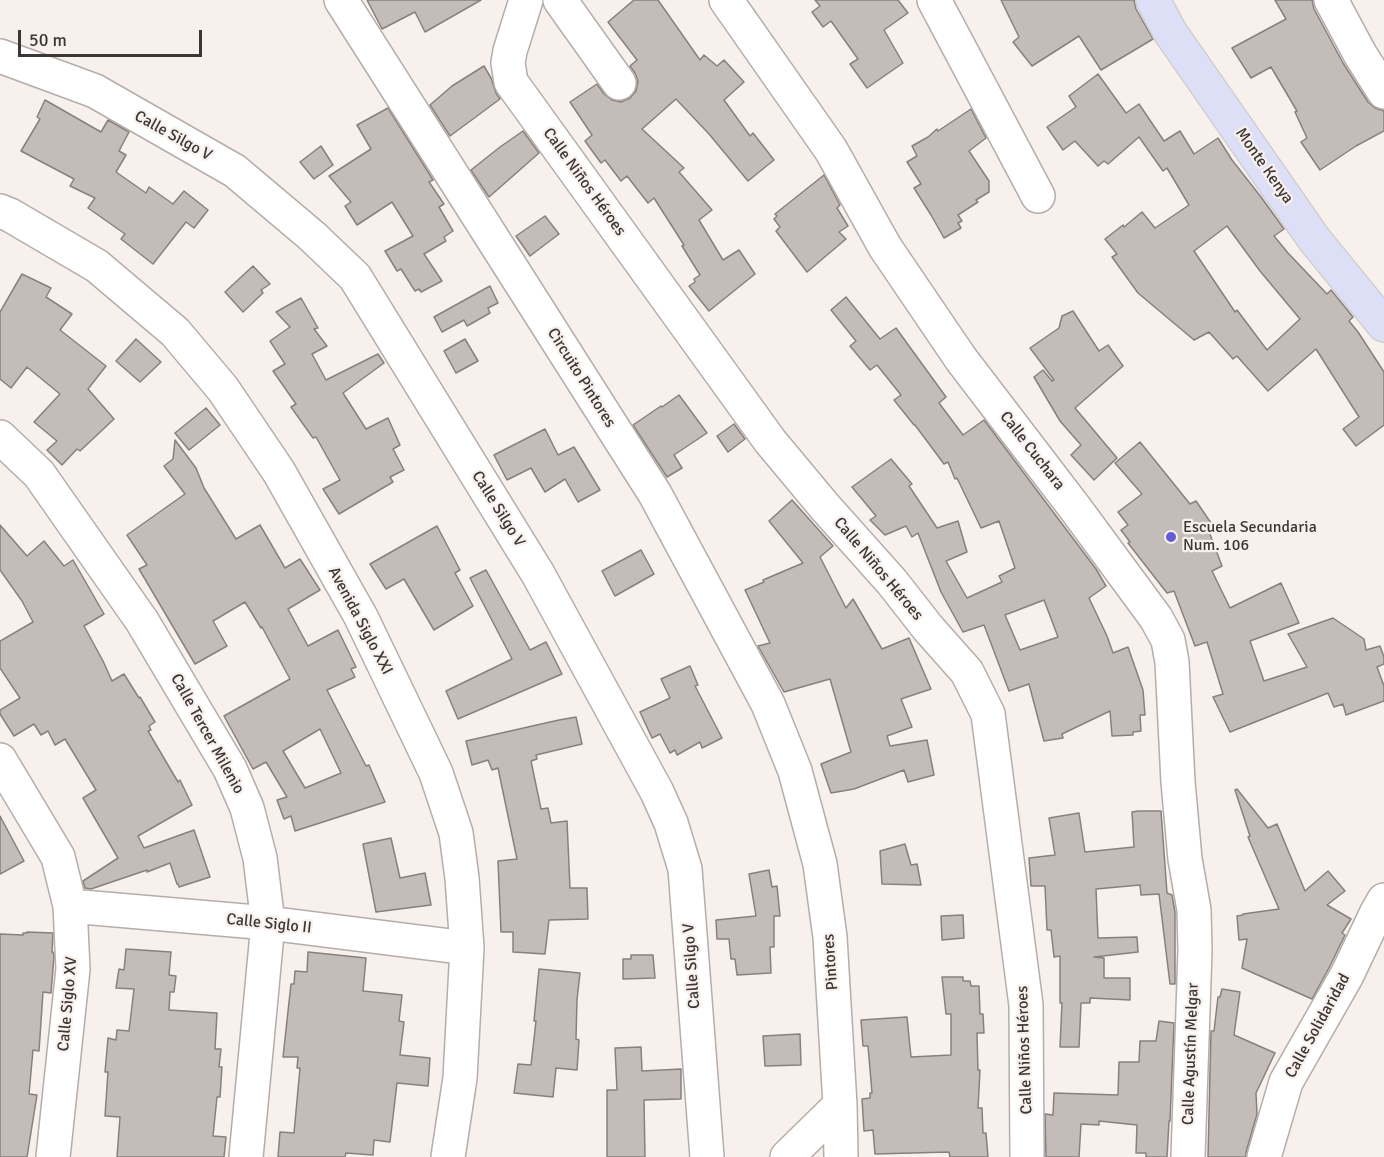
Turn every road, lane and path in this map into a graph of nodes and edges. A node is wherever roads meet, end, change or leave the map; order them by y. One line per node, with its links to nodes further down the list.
1 (341, 0): 16 (street, Circuito Pintores)
2 (526, 0): 29 (street, Calle Niños Héroes)
3 (560, 0): 9 (street)
4 (726, 0): 21 (street, Calle Cuchara)
5 (934, 0): 11 (street)
6 (1153, 0): 13 (main road, Monte Kenya)
7 (1331, 0): 10 (street)
8 (0, 56): 26 (street, Calle Silgo V)
9 (619, 83)
10 (1384, 92)
11 (1038, 196)
12 (0, 211): 20 (street, Avenida Siglo XXI)
13 (1384, 325)
14 (0, 437): 19 (street, Calle Tercer Milenio)
15 (0, 760): 18 (street, Calle Siglo XV)
16 (795, 771): 22 (street, Pintores)
17 (1384, 900): 31 (street, Calle Solidaridad)
18 (70, 906): 19 (street, Calle Siglo II); 23 (street, Calle Siglo XV)
19 (268, 922): 20 (street, Calle Siglo II); 24 (street, Calle Tercer Milenio)
20 (467, 948): 25 (street, Avenida Siglo XXI)
21 (1195, 951): 30 (street, Calle Agustín Melgar)
22 (840, 1105): 27 (street); 28 (street, Pintores)
23 (53, 1157)
24 (246, 1157)
25 (448, 1157)
26 (707, 1157)
27 (787, 1157)
28 (841, 1157)
29 (1027, 1157)
30 (1188, 1157)
31 (1264, 1157)

